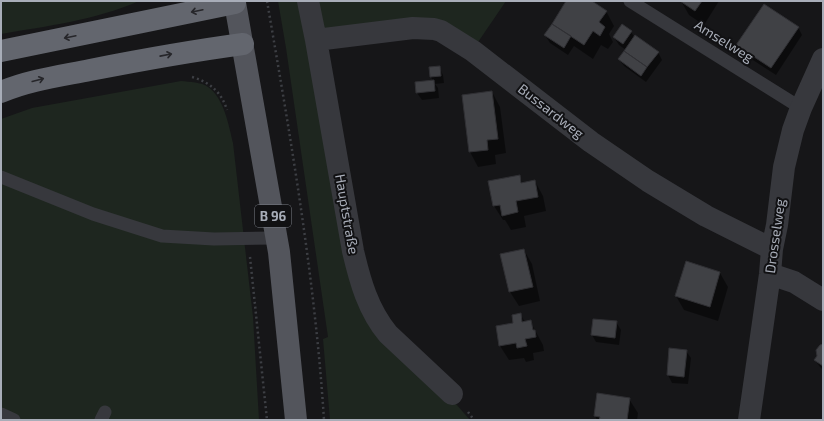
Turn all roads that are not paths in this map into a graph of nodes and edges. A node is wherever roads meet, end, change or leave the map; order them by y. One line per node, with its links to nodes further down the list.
1 (308, 1): 4 (street, Hauptstraße)
2 (630, 1): 9 (lane, Amselweg)
3 (235, 3): 5 (main road); 6 (highway, one-way to 6)
4 (316, 40): 12 (street, Bussardweg); 15 (street, Hauptstraße)
5 (243, 44): 8 (highway, one-way to 5); 11 (main road, B 96)
6 (1, 51)
7 (823, 59): 9 (street, Drosselweg)
8 (1, 92)
9 (801, 108): 12 (street, Drosselweg)
10 (1, 176): 11 (lane)
11 (277, 238): 18 (main road, B 96)
12 (772, 249): 13 (street, Drosselweg)
13 (770, 274): 14 (street); 19 (street, Drosselweg)
14 (823, 300)
15 (452, 394)
16 (1, 414): 17 (lane)
17 (14, 420)
18 (296, 420)
19 (749, 420)

